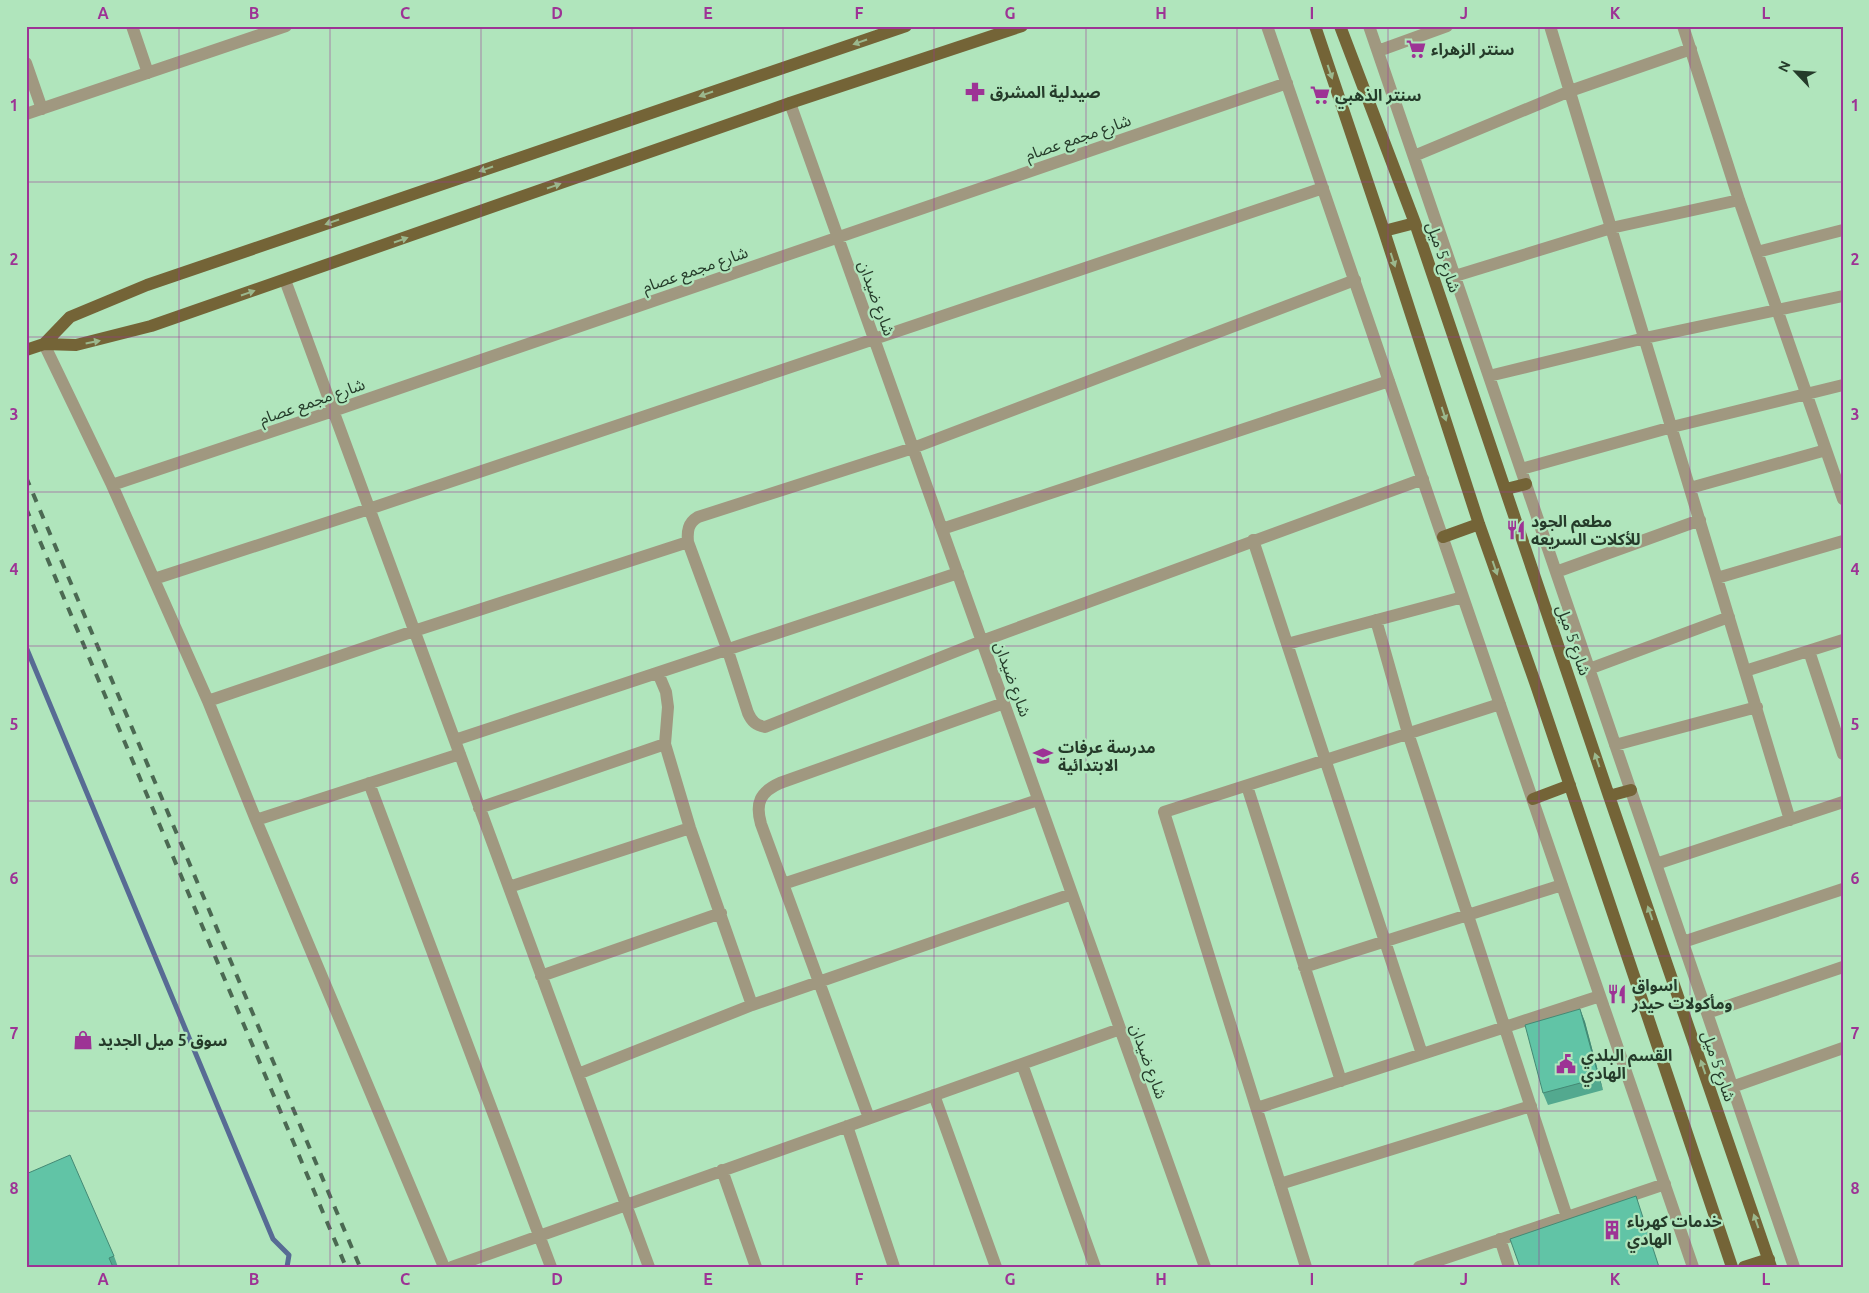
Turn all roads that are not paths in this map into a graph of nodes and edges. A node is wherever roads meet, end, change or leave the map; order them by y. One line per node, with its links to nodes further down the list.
1 (132, 26): 16 (street)
2 (286, 26): 12 (street)
3 (906, 26): 38 (main road, one-way to 38)
4 (1022, 26): 19 (main road)
5 (1267, 26): 17 (street)
6 (1314, 26): 28 (main road, one-way to 28)
7 (1340, 26): 25 (main road, شارع 5 ميل)
8 (1369, 26): 14 (street)
9 (1447, 26): 14 (street)
10 (1550, 26): 18 (street)
11 (1683, 26): 13 (street)
12 (255, 31): 16 (street)
13 (1691, 48): 18 (street); 24 (street)
14 (1378, 51): 22 (street)
15 (26, 63): 20 (street)
16 (148, 73): 20 (street)
17 (1287, 83): 23 (street); 29 (street, شارع مجمع عصام)
18 (1570, 91): 22 (street); 26 (street)
19 (790, 103): 29 (street, شارع ضيدان); 32 (main road, one-way to 19)
20 (42, 109): 21 (street)
21 (26, 114)
22 (1414, 156): 31 (street)
23 (1323, 188): 33 (street); 36 (street)
24 (1739, 200): 26 (street); 30 (street)
25 (1415, 223): 28 (main road); 54 (main road, شارع 5 ميل)
26 (1611, 228): 31 (street); 37 (street)
27 (1843, 230): 30 (street)
28 (1384, 231): 58 (main road, one-way to 58)
29 (838, 237): 36 (street, شارع ضيدان); 44 (street, شارع مجمع عصام)
30 (1757, 252): 35 (street)
31 (1455, 276): 40 (street)
32 (285, 280): 38 (main road, one-way to 32); 44 (street)
33 (1355, 280): 41 (street); 46 (street)
34 (1843, 296): 35 (street)
35 (1778, 310): 37 (street); 43 (street)
36 (874, 338): 46 (street, شارع ضيدان); 56 (street)
37 (1645, 338): 40 (street); 45 (street)
38 (44, 344): 39 (main road); 52 (street)
39 (26, 350)
40 (1489, 376): 48 (street)
41 (1389, 381): 50 (street); 59 (street)
42 (1843, 385): 43 (street)
43 (1807, 394): 45 (street); 47 (street)
44 (333, 411): 52 (street, شارع مجمع عصام); 56 (street)
45 (1672, 427): 48 (street); 53 (street)
46 (913, 448): 59 (street, شارع ضيدان); 63 (street)
47 (1826, 450): 49 (street); 53 (street)
48 (1521, 469): 51 (street)
49 (1839, 474): 55 (street)
50 (1423, 479): 60 (street); 61 (street)
51 (1526, 484): 54 (main road); 64 (street)
52 (112, 485): 67 (street)
53 (1690, 488): 57 (street)
54 (1506, 489): 95 (main road, شارع 5 ميل, one-way to 54)
55 (1843, 499)
56 (369, 509): 67 (street); 71 (street)
57 (1700, 520): 64 (street); 66 (street)
58 (1479, 524): 60 (main road); 92 (main road, one-way to 92)
59 (942, 529): 65 (street, شارع ضيدان)
60 (1443, 537): 68 (street)
61 (1253, 540): 73 (street); 74 (street)
62 (1843, 541): 66 (street)
63 (688, 542): 71 (street); 75 (street)
64 (1556, 572): 77 (street)
65 (958, 573): 73 (street, شارع ضيدان); 75 (street)
66 (1717, 578): 69 (street)
67 (154, 579): 80 (street)
68 (1463, 597): 70 (street); 82 (street)
69 (1729, 617): 77 (street); 78 (street)
70 (1376, 620): 74 (street); 84 (street)
71 (414, 631): 80 (street); 85 (street)
72 (1843, 640): 76 (street)
73 (982, 641): 75 (street); 81 (street, شارع ضيدان)
74 (1287, 644): 90 (street)
75 (728, 651): 79 (street)
76 (1809, 651): 78 (street); 89 (street)
77 (1589, 669): 87 (street)
78 (1745, 672): 83 (street)
79 (658, 673): 85 (street); 86 (street)
80 (208, 701): 100 (street)
81 (1004, 703): 97 (street, شارع ضيدان); 104 (street)
82 (1500, 704): 84 (street); 96 (street)
83 (1756, 708): 87 (street); 101 (street)
84 (1408, 733): 90 (street); 110 (street)
85 (455, 740): 88 (street)
86 (665, 744): 99 (street); 102 (street)
87 (1615, 745): 94 (street)
88 (460, 754): 91 (street); 99 (street)
89 (1843, 754)
90 (1325, 760): 93 (street); 111 (street)
91 (369, 784): 100 (street); 138 (street)
92 (1570, 785): 96 (main road); 154 (main road)
93 (1247, 786): 113 (street); 130 (street)
94 (1631, 790): 95 (main road); 103 (street)
95 (1609, 796): 140 (main road, شارع 5 ميل, one-way to 95)
96 (1533, 799): 105 (street)
97 (1038, 800): 104 (street); 108 (street, شارع ضيدان)
98 (1843, 802): 101 (street)
99 (479, 808): 106 (street)
100 (256, 820): 141 (street)
101 (1790, 820): 103 (street)
102 (690, 828): 106 (street); 109 (street)
103 (1656, 864): 112 (street)
104 (783, 884): 116 (street)
105 (1562, 885): 110 (street); 117 (street)
106 (509, 887): 115 (street)
107 (1843, 889): 112 (street)
108 (1072, 894): 116 (street); 121 (street, شارع ضيدان)
109 (721, 913): 115 (street); 118 (street)
110 (1468, 915): 111 (street); 120 (street)
111 (1385, 941): 113 (street); 123 (street)
112 (1683, 942): 119 (street)
113 (1304, 967): 126 (street)
114 (1843, 967): 119 (street)
115 (541, 976): 125 (street)
116 (819, 981): 118 (street); 131 (street)
117 (1600, 996): 120 (street); 135 (street)
118 (752, 1005): 125 (street)
119 (1707, 1014): 127 (street)
120 (1506, 1027): 123 (street); 129 (street)
121 (1120, 1029): 124 (street); 149 (street, شارع ضيدان)
122 (1843, 1048): 127 (street)
123 (1422, 1054): 126 (street)
124 (1022, 1064): 128 (street); 148 (street)
125 (578, 1074): 136 (street)
126 (1341, 1081): 130 (street)
127 (1732, 1087): 156 (street)
128 (934, 1095): 131 (street); 147 (street)
129 (1531, 1106): 134 (street); 137 (street)
130 (1257, 1108): 134 (street)
131 (869, 1118): 132 (street)
132 (847, 1126): 133 (street); 146 (street)
133 (722, 1170): 136 (street); 145 (street)
134 (1280, 1184): 150 (street)
135 (1665, 1184): 137 (street); 153 (street)
136 (626, 1205): 138 (street); 144 (street)
137 (1567, 1217): 139 (street)
138 (539, 1236): 142 (street); 143 (street)
139 (1500, 1239): 151 (street); 152 (street)
140 (1770, 1263): 155 (main road)
141 (444, 1267)
142 (452, 1267)
143 (551, 1267)
144 (649, 1267)
145 (756, 1267)
146 (894, 1267)
147 (996, 1267)
148 (1095, 1267)
149 (1205, 1267)
150 (1306, 1267)
151 (1419, 1267)
152 (1509, 1267)
153 (1693, 1267)
154 (1732, 1267)
155 (1744, 1267)
156 (1794, 1267)

